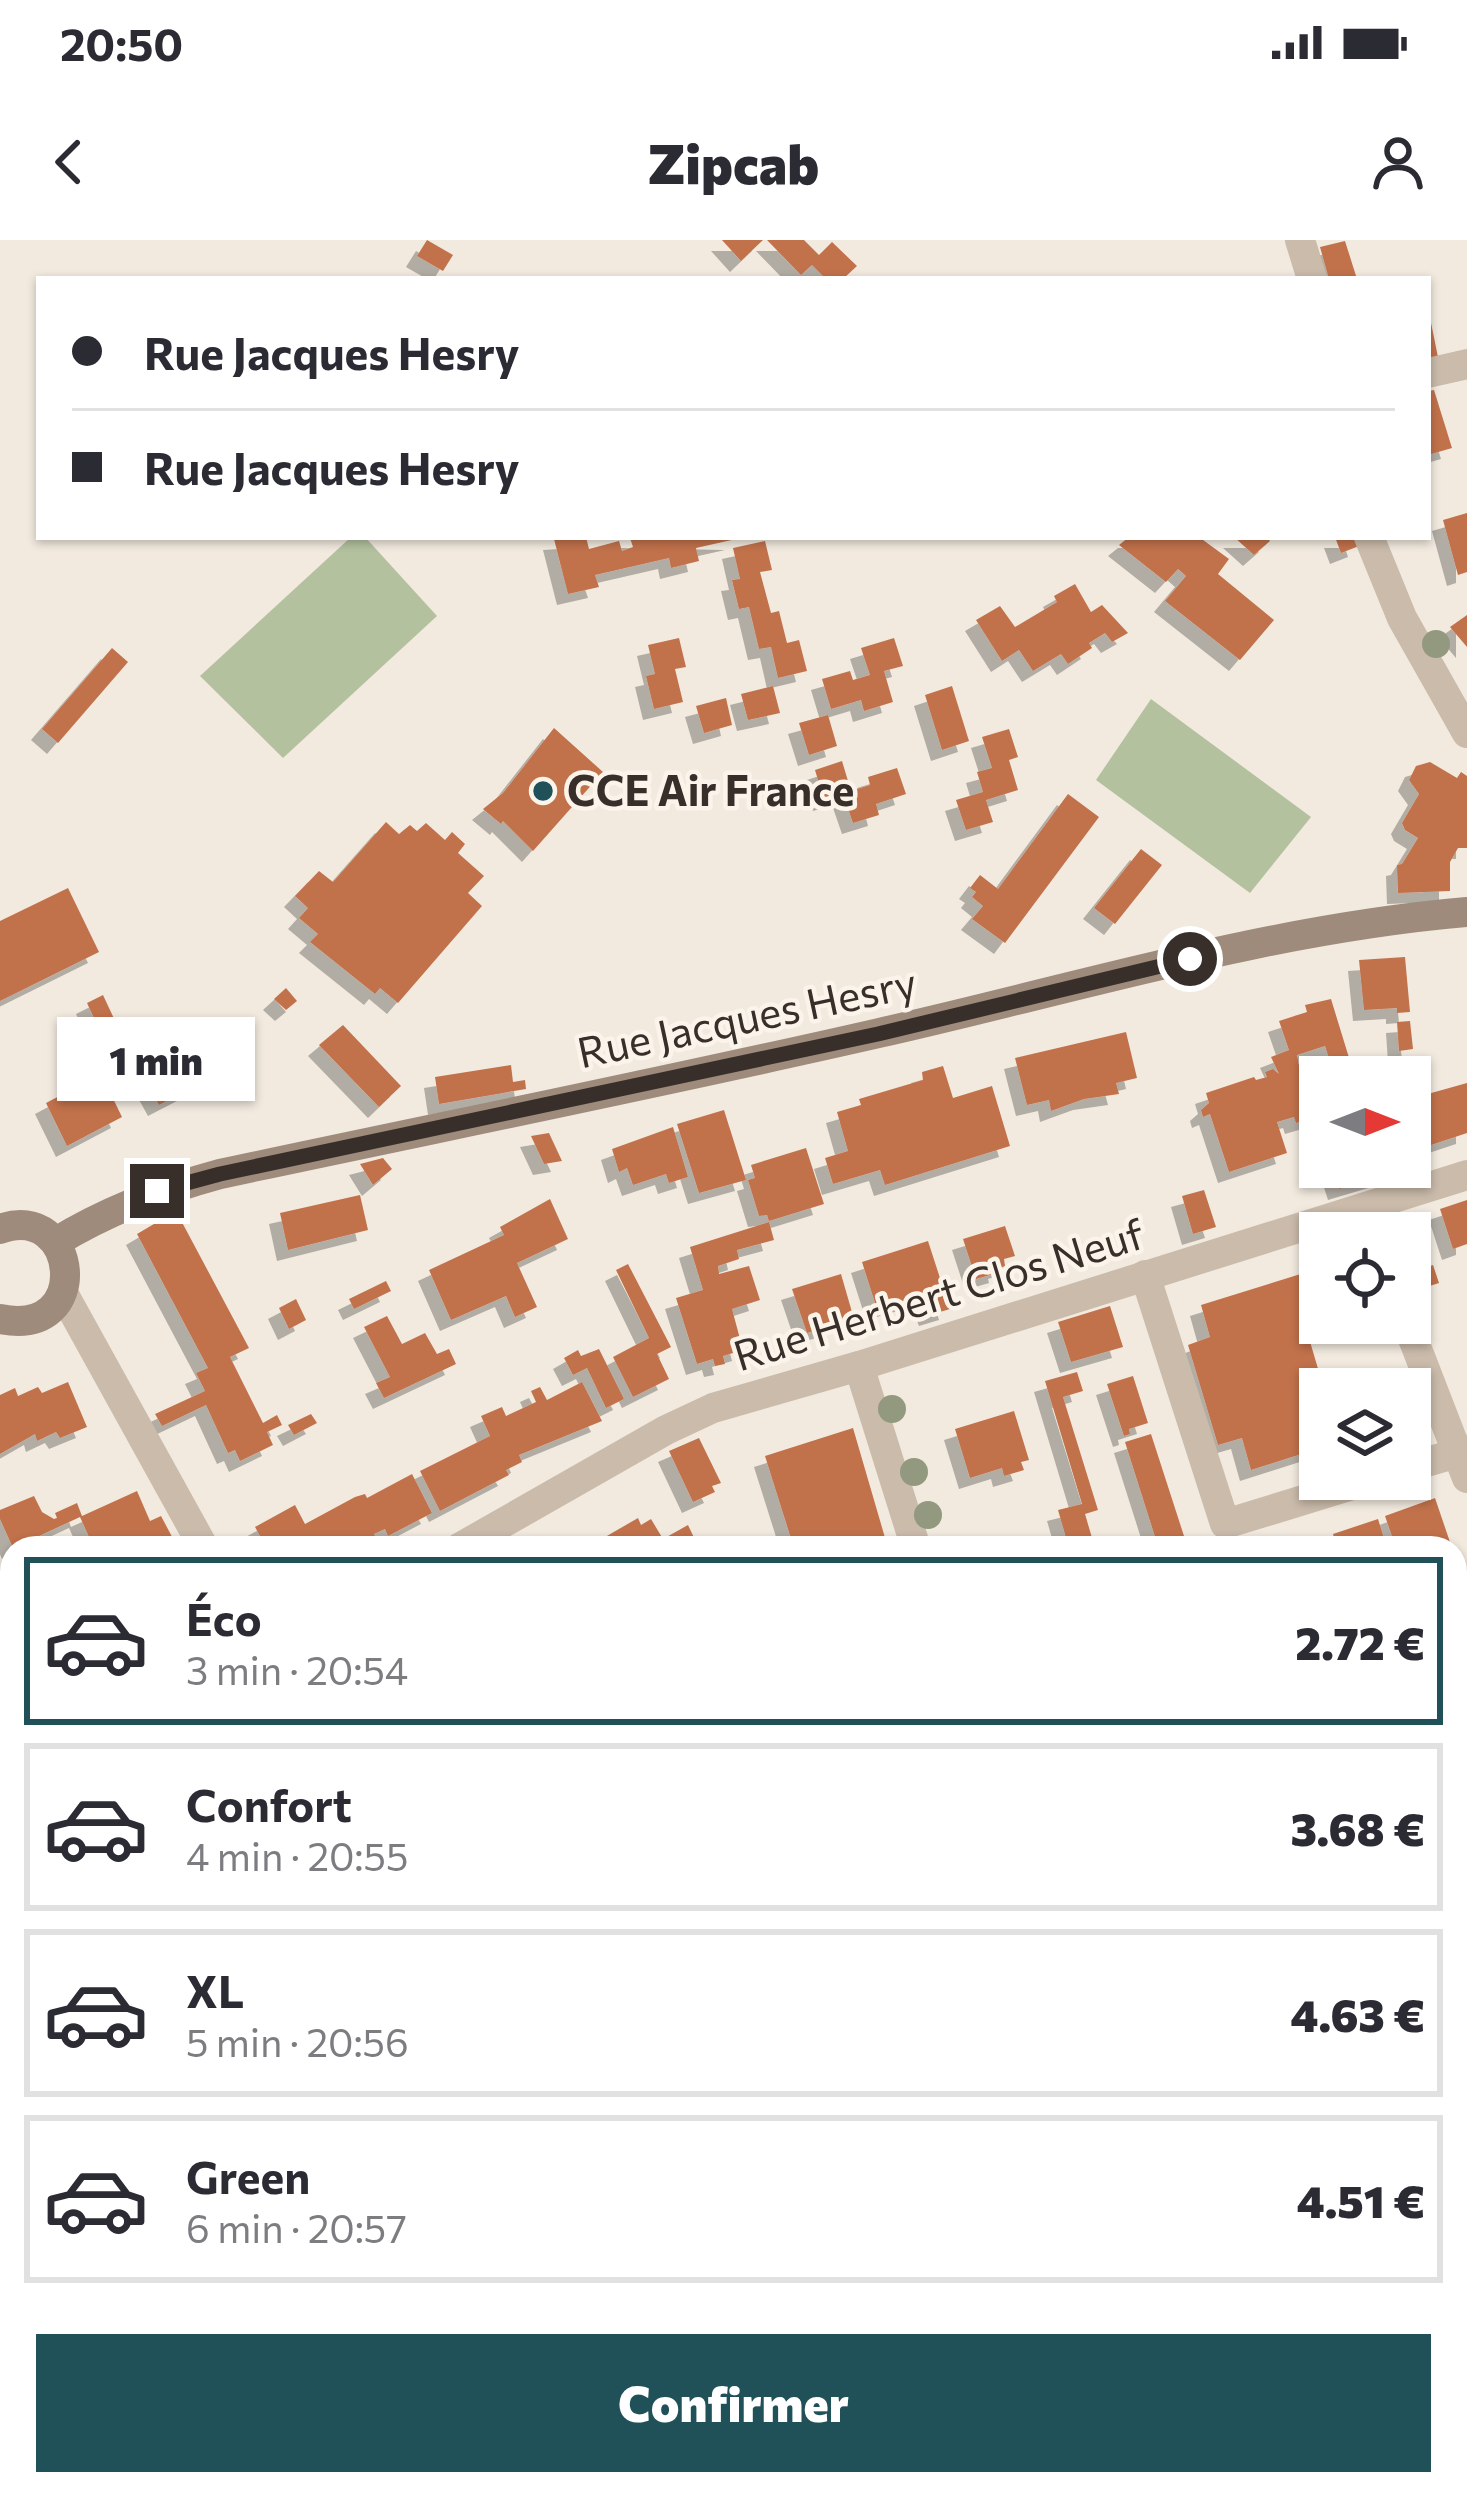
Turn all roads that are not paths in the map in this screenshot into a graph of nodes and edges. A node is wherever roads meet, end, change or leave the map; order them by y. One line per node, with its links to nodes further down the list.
1 (1300, 240): 2 (street)
2 (1311, 276)
3 (1467, 364): 4 (street)
4 (1431, 372)
5 (1370, 540): 6 (street)
6 (1467, 733)
7 (1467, 912): 12 (main road, Rue Jacques Hesry)
8 (1467, 1175): 9 (street, Rue Herbert Clos Neuf)
9 (1384, 1212)
10 (0, 1228): 12 (main road)
11 (1299, 1237): 13 (street, Rue Herbert Clos Neuf)
12 (56, 1242): 14 (main road)
13 (1145, 1275): 17 (street, Rue Herbert Clos Neuf); 20 (street)
14 (63, 1293): 15 (main road); 21 (street)
15 (0, 1319)
16 (1416, 1344): 18 (street)
17 (859, 1366): 22 (street, Rue Herbert Clos Neuf); 23 (street)
18 (1464, 1460): 19 (street)
19 (1431, 1464)
20 (1303, 1500)
21 (197, 1536)
22 (480, 1536)
23 (912, 1536)

